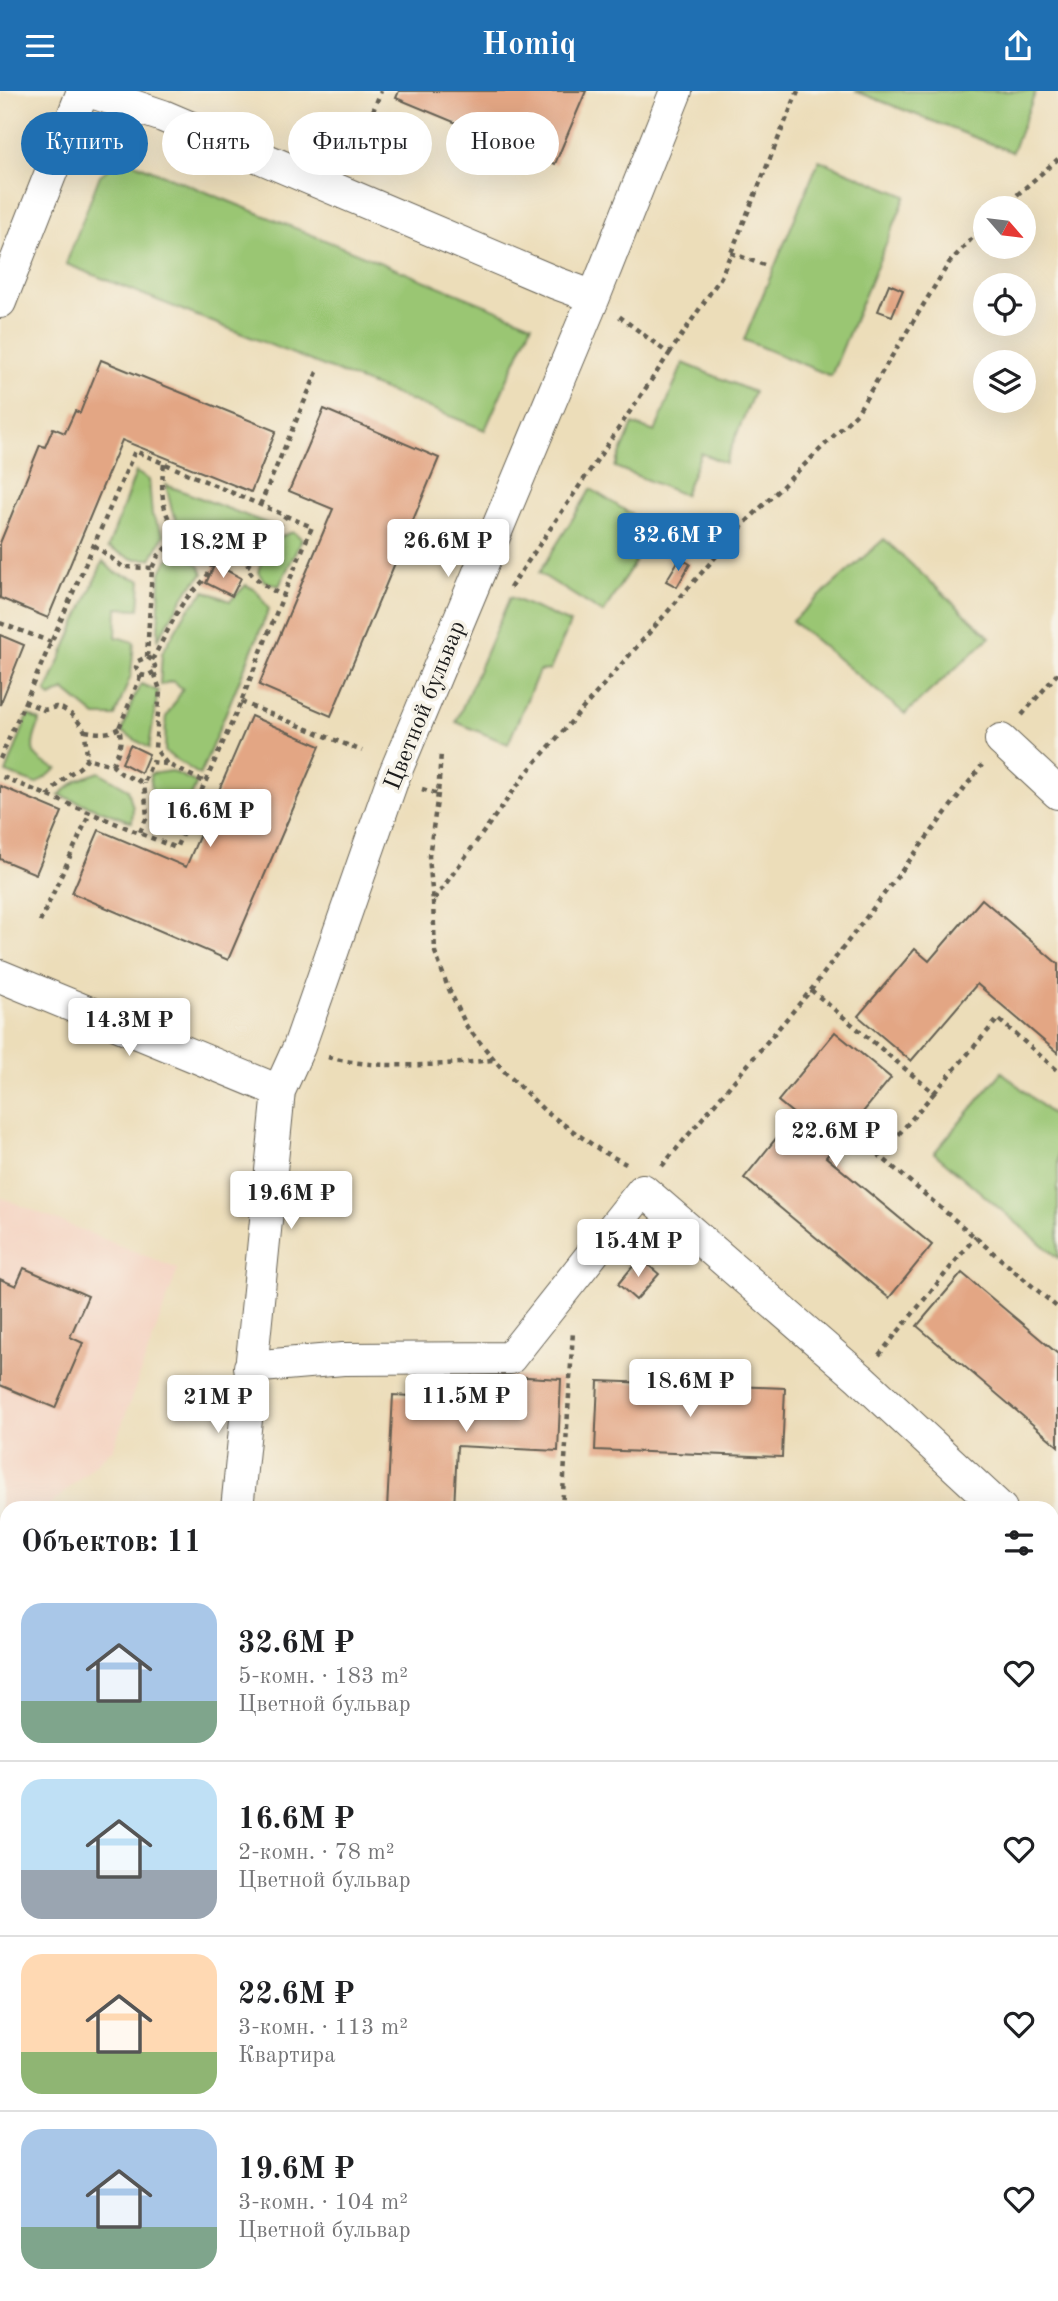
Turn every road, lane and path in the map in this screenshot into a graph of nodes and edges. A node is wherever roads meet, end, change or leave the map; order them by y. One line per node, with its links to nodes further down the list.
1 (83, 91): 13 (street)
2 (89, 91): 12 (street)
3 (382, 91): 6 (path)
4 (676, 91): 12 (street, Цветной бульвар)
5 (797, 91): 10 (path)
6 (373, 112)
7 (1058, 159): 8 (path)
8 (1016, 196)
9 (973, 237): 52 (path)
10 (731, 253): 11 (path); 14 (path)
11 (764, 265)
12 (594, 297): 14 (path); 44 (street, Цветной бульвар)
13 (0, 302)
14 (669, 354): 24 (path)
15 (317, 372): 17 (path)
16 (164, 464): 17 (path); 19 (path); 20 (path)
17 (260, 505): 18 (path)
18 (286, 516): 22 (path); 25 (path)
19 (179, 534): 21 (path); 23 (path)
20 (94, 545): 23 (path); 27 (path)
21 (215, 552): 22 (path); 28 (path)
22 (256, 553): 25 (path)
23 (152, 568): 28 (path)
24 (507, 593)
25 (283, 596): 33 (path)
26 (0, 622): 27 (path)
27 (51, 642): 32 (path)
28 (149, 658): 29 (path); 31 (path)
29 (154, 672): 31 (path); 42 (path)
30 (1058, 673): 36 (path)
31 (141, 675): 34 (path)
32 (24, 701): 35 (path); 40 (path)
33 (241, 702): 38 (path); 45 (path)
34 (119, 728): 35 (path); 41 (path)
35 (85, 731): 39 (path)
36 (1001, 740): 47 (street); 55 (path)
37 (442, 748): 48 (path)
38 (362, 751)
39 (88, 758): 41 (path); 49 (path)
40 (0, 759)
41 (112, 765): 46 (path)
42 (167, 765): 45 (path); 46 (path)
43 (0, 776): 49 (path)
44 (393, 778): 48 (path); 56 (street, Цветной бульвар)
45 (205, 782): 51 (path)
46 (144, 783): 51 (path)
47 (1058, 793)
48 (438, 794): 52 (path)
49 (48, 796): 50 (path)
50 (90, 813): 51 (path); 53 (path)
51 (140, 832)
52 (433, 901): 57 (path)
53 (40, 922)
54 (0, 976): 59 (street)
55 (811, 990): 60 (path); 61 (path)
56 (299, 1047): 57 (path); 59 (street, Цветной бульвар)
57 (494, 1060): 61 (path)
58 (1058, 1071): 60 (path)
59 (279, 1091): 65 (street, Цветной бульвар)
60 (934, 1093): 62 (path)
61 (643, 1190): 65 (street); 66 (street)
62 (976, 1236): 63 (path); 66 (path)
63 (1058, 1308)
64 (573, 1328): 68 (path)
65 (250, 1367): 67 (street, Цветной бульвар)
66 (860, 1378): 69 (street)
67 (238, 1501)
68 (562, 1501)
69 (992, 1501)

